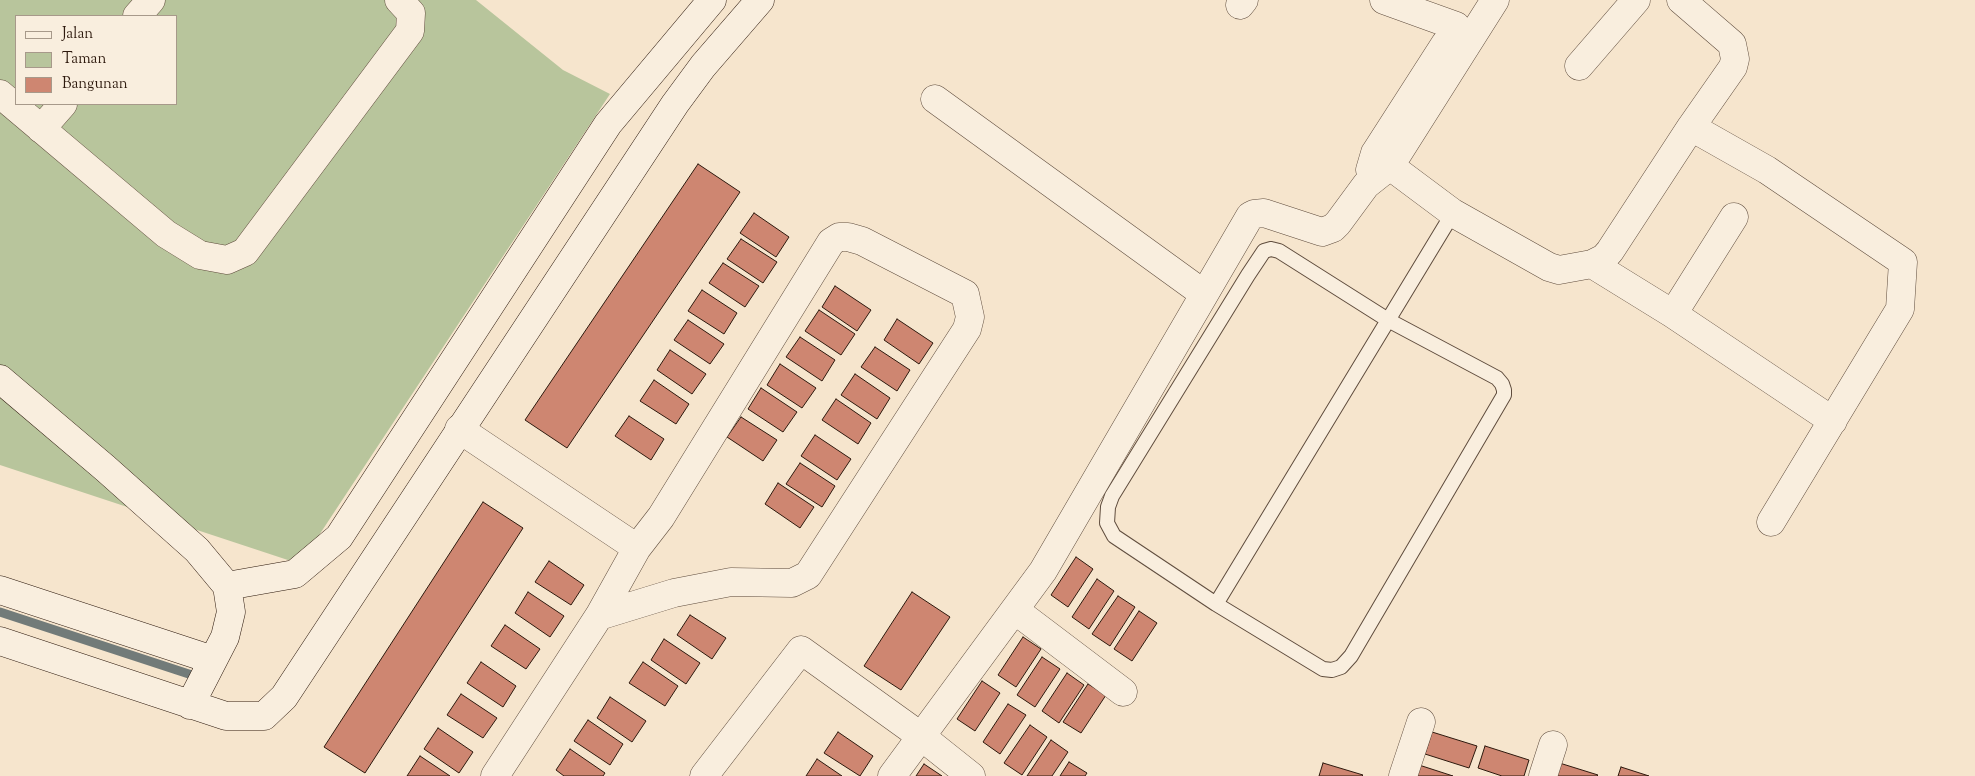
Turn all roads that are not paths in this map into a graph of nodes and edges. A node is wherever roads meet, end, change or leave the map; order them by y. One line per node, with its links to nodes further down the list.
1 (150, 0): 10 (street)
2 (399, 0): 19 (street)
3 (712, 0): 13 (street)
4 (760, 0): 16 (street)
5 (1384, 0): 11 (street)
6 (1472, 0): 11 (street)
7 (1495, 0): 20 (street)
8 (1636, 0): 12 (street)
9 (1681, 0): 18 (street)
10 (138, 15)
11 (1456, 26): 20 (street)
12 (1579, 66)
13 (644, 81): 16 (street); 32 (street)
14 (0, 94): 19 (street)
15 (935, 99): 24 (street)
16 (675, 104): 29 (street)
17 (62, 105): 19 (street)
18 (1691, 127): 23 (street); 28 (street)
19 (41, 129)
20 (1383, 160): 21 (street); 24 (street)
21 (1453, 213): 23 (street); 26 (lane)
22 (1734, 217): 25 (street)
23 (1592, 264): 25 (street)
24 (1204, 294): 35 (street)
25 (1673, 314): 28 (street)
26 (1388, 320): 34 (lane); 34 (lane); 34 (lane)
27 (0, 379): 32 (street)
28 (1833, 421): 30 (street)
29 (459, 429): 31 (street); 40 (street)
30 (1771, 522)
31 (637, 548): 36 (street); 36 (street)
32 (228, 586): 38 (street)
33 (0, 590): 38 (street)
34 (1216, 604)
35 (1016, 611): 39 (street); 42 (street)
36 (599, 616): 44 (street)
37 (0, 641): 40 (street)
38 (213, 660): 40 (street)
39 (1122, 692)
40 (190, 705)
41 (1421, 722): 48 (street)
42 (922, 737): 45 (street); 46 (street); 47 (street)
43 (1553, 745): 49 (street)
44 (494, 776)
45 (704, 776)
46 (892, 776)
47 (971, 776)
48 (1403, 776)
49 (1543, 776)

